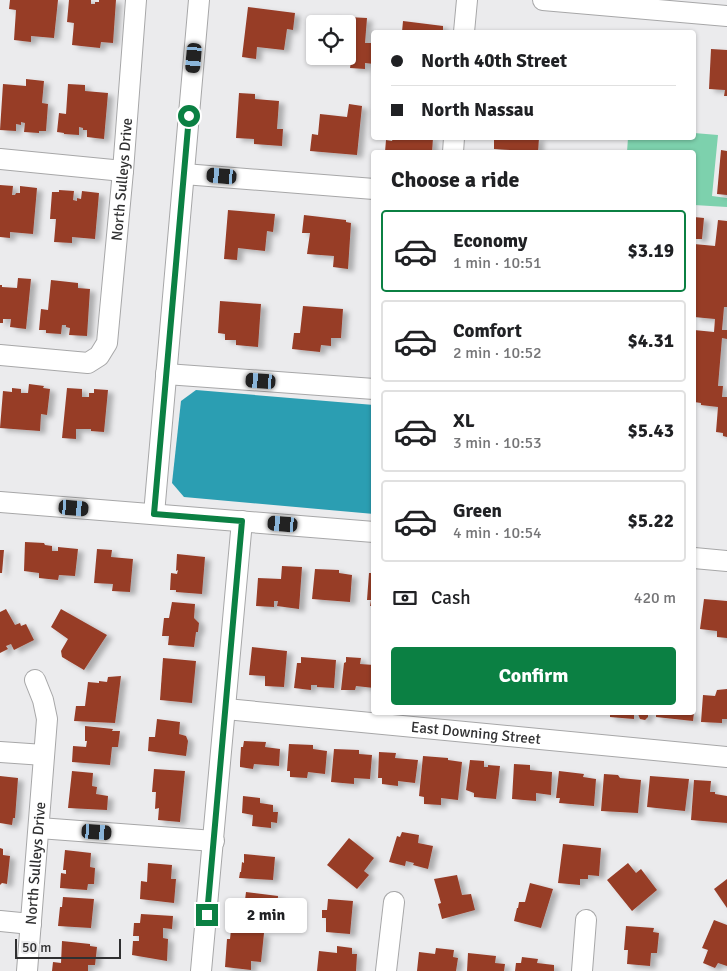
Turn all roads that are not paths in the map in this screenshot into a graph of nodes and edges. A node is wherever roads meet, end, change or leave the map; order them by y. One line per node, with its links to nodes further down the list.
1 (136, 0): 8 (street, North Sulleys Drive)
2 (199, 0): 9 (street)
3 (467, 0): 6 (street)
4 (543, 0): 5 (street)
5 (727, 16)
6 (464, 30)
7 (0, 159): 8 (street)
8 (123, 170): 11 (street, North Sulleys Drive)
9 (184, 174): 10 (street); 12 (street)
10 (371, 189)
11 (0, 355)
12 (166, 374): 13 (street); 15 (street)
13 (371, 389)
14 (0, 502): 15 (street)
15 (154, 514): 16 (street)
16 (242, 521): 17 (street); 21 (street)
17 (371, 532)
18 (696, 558): 19 (street)
19 (727, 560)
20 (35, 680): 23 (street, North Sulleys Drive)
21 (226, 709): 24 (street, East Downing Street); 26 (street)
22 (0, 752): 23 (street)
23 (44, 756): 25 (street, North Sulleys Drive)
24 (727, 757)
25 (39, 828): 26 (street); 30 (street, North Sulleys Drive)
26 (214, 841): 32 (street)
27 (394, 902): 33 (street)
28 (586, 920): 34 (street)
29 (0, 921): 30 (street)
30 (31, 924): 31 (street, North Sulleys Drive)
31 (27, 971)
32 (202, 971)
33 (386, 971)
34 (582, 971)

